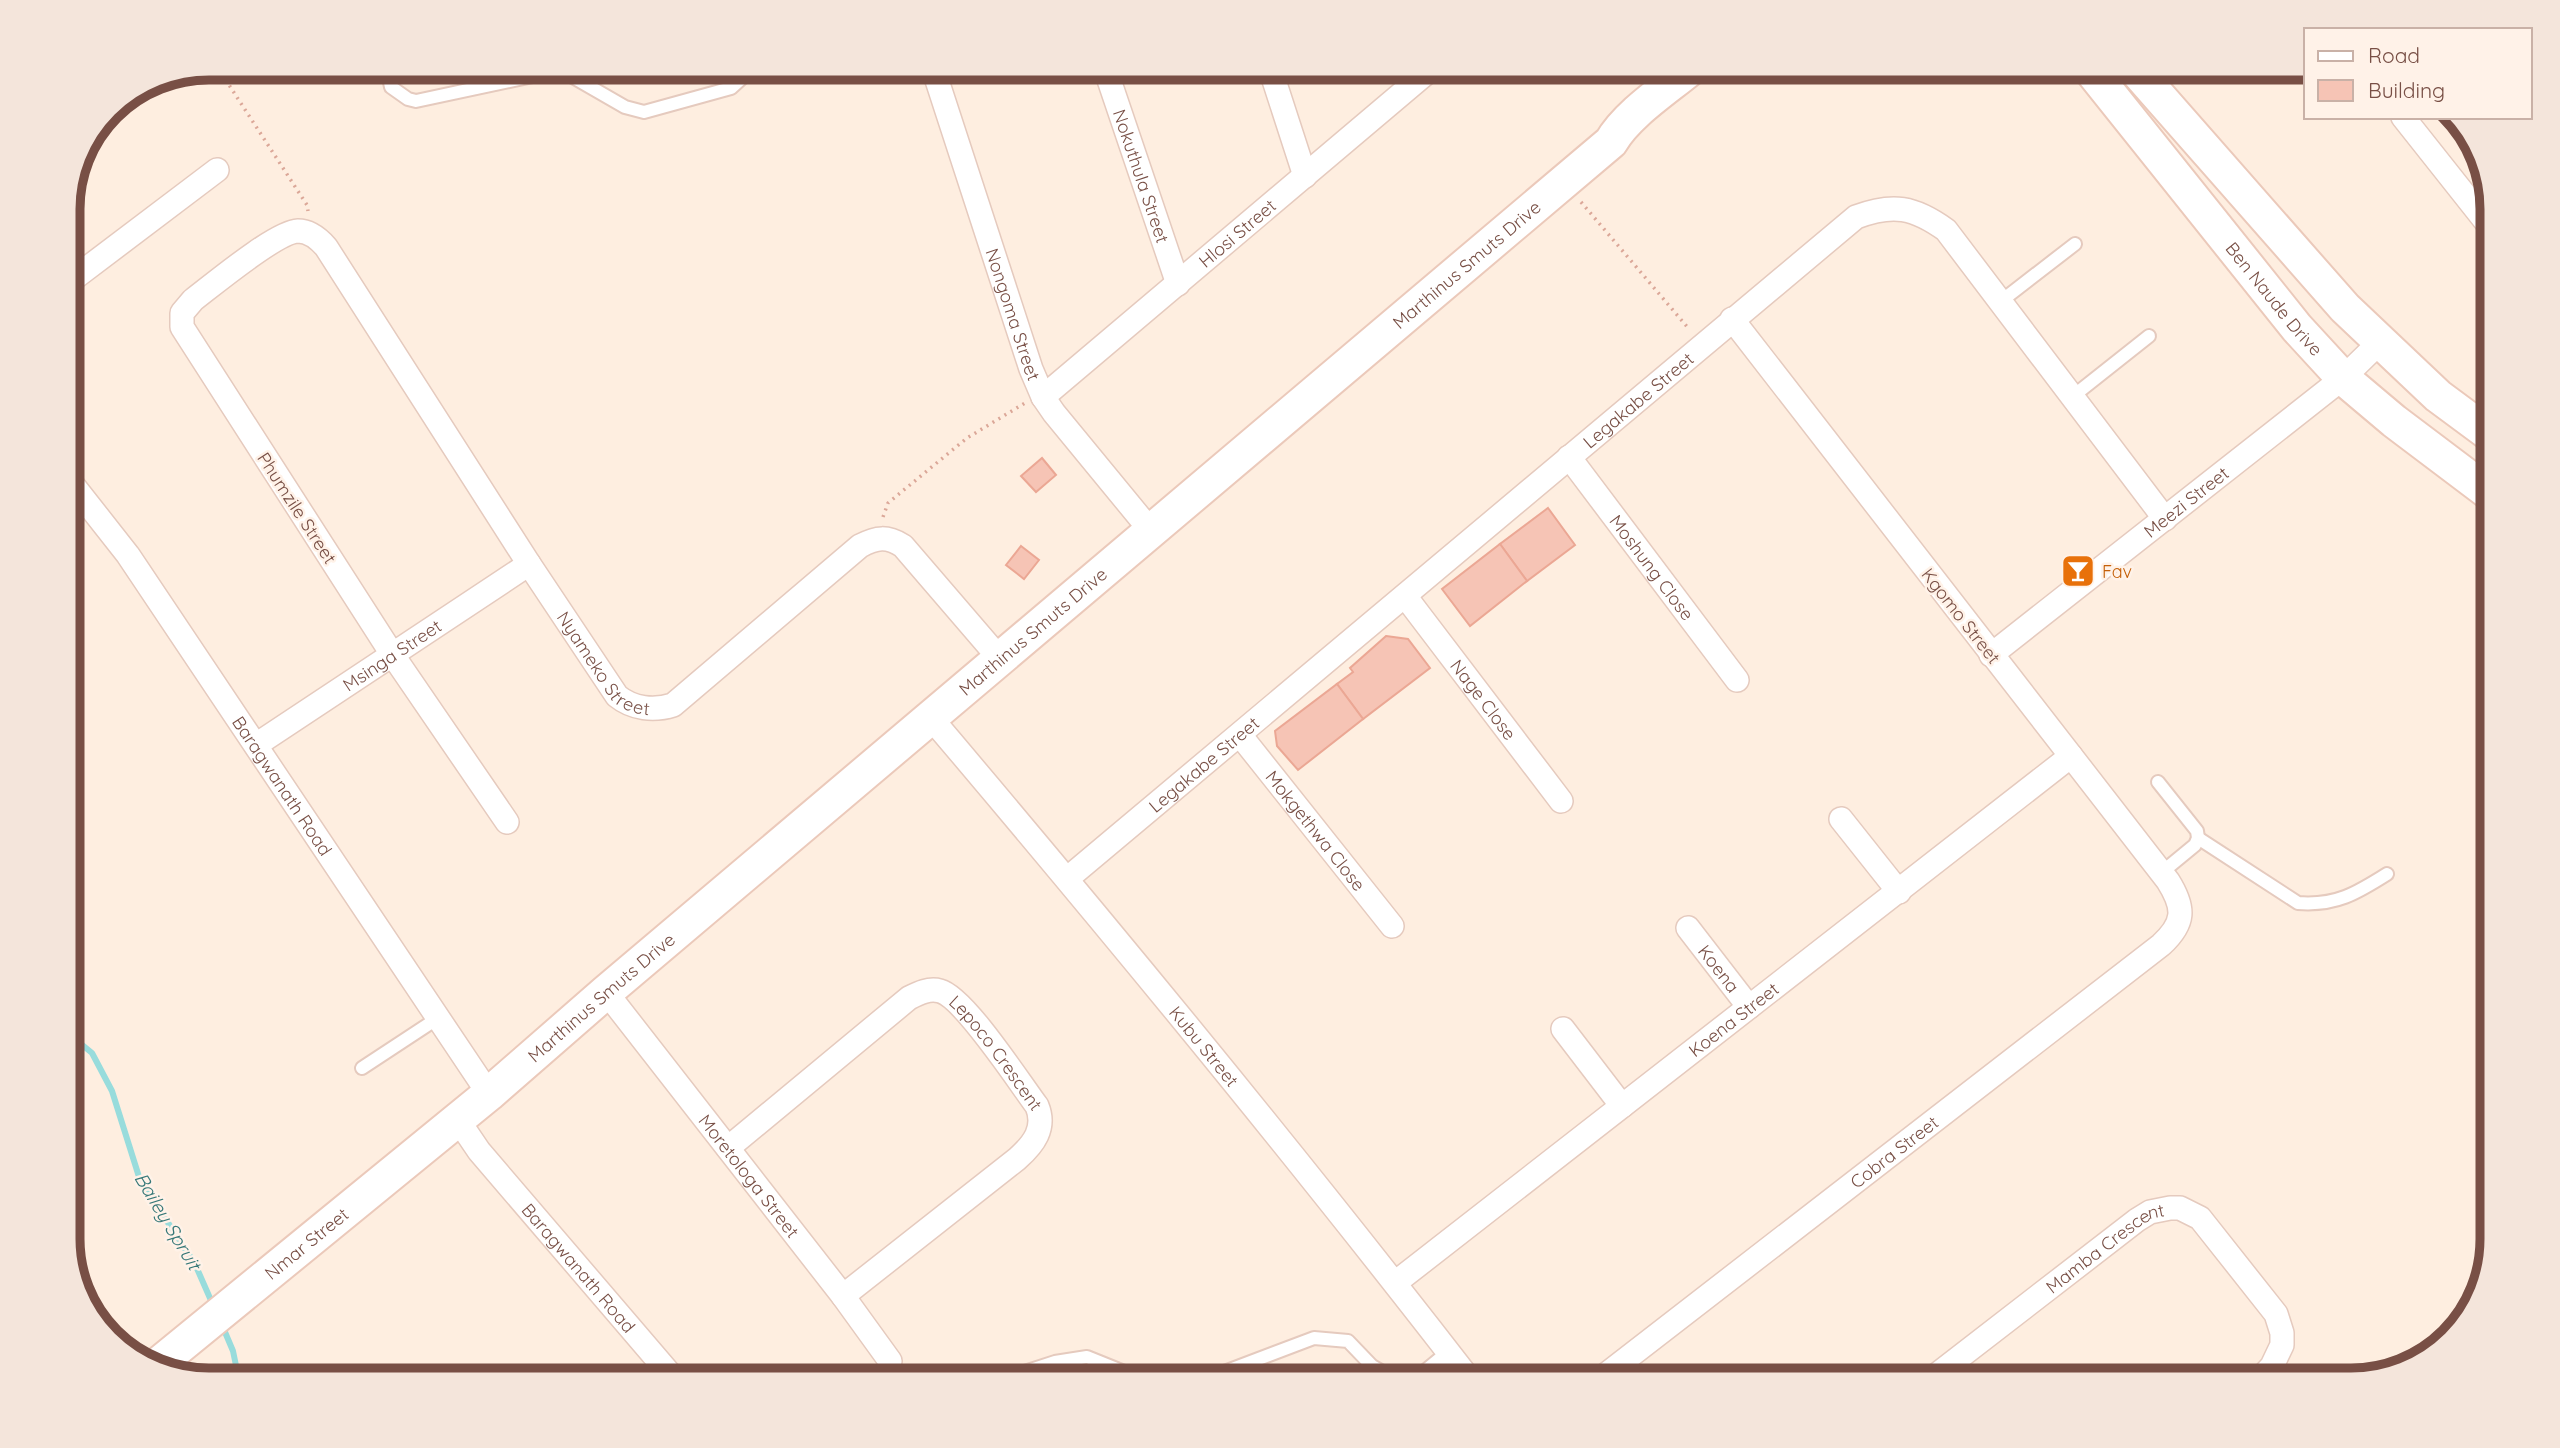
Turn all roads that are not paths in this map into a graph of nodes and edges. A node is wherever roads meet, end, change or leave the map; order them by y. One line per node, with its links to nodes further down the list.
1 (1417, 80): 16 (street, Hlosi Street)
2 (1676, 80): 14 (street, Marthinus Smuts Drive)
3 (1698, 80): 14 (street, Marthinus Smuts Drive)
4 (2099, 80): 26 (street, Ben Naude Drive)
5 (2145, 80): 25 (street)
6 (390, 81): 7 (lane)
7 (510, 81)
8 (580, 81): 9 (lane)
9 (739, 81)
10 (937, 81): 27 (street, Nongoma Street)
11 (1109, 81): 21 (street, Nokuthula Street)
12 (1274, 81): 16 (street)
13 (2405, 119): 17 (street)
14 (1611, 142): 34 (street, Marthinus Smuts Drive)
15 (217, 170): 20 (street)
16 (1305, 176): 21 (street, Hlosi Street)
17 (2479, 213)
18 (306, 232): 35 (street, Nyameko Street); 37 (street, Phumzile Street)
19 (2075, 244): 22 (lane)
20 (81, 273)
21 (1178, 284): 27 (street, Hlosi Street)
22 (2000, 302): 23 (street, Legakabe Street); 28 (street, Legakabe Street)
23 (1732, 319): 30 (street, Legakabe Street); 38 (street, Kgomo Street)
24 (2149, 336): 28 (lane)
25 (2379, 343): 26 (street, Meezi Street); 29 (street)
26 (2343, 378): 31 (street, Ben Naude Drive); 33 (street, Meezi Street)
27 (1042, 395): 34 (street, Nongoma Street)
28 (2072, 397): 33 (street, Legakabe Street)
29 (2479, 427)
30 (1569, 457): 36 (street, Legakabe Street); 40 (street, Moshung Close)
31 (2479, 486)
32 (81, 496): 43 (street, Baragwanath Road)
33 (2165, 519): 38 (street, Meezi Street)
34 (1151, 531): 39 (street, Marthinus Smuts Drive)
35 (529, 565): 37 (street, Msinga Street); 39 (street, Nyameko Street)
36 (1405, 596): 42 (street, Legakabe Street); 46 (street, Nage Close)
37 (392, 654): 43 (street, Msinga Street); 48 (street, Phumzile Street)
38 (1991, 655): 44 (street, Kgomo Street)
39 (1000, 660): 41 (street, Marthinus Smuts Drive)
40 (1737, 680)
41 (932, 718): 52 (street, Kubu Street); 57 (street, Marthinus Smuts Drive)
42 (1240, 735): 52 (street, Legakabe Street); 55 (street, Mokgethwa Close)
43 (256, 745): 59 (street, Baragwanath Road)
44 (2071, 756): 50 (street, Kgomo Street); 53 (street, Koena Street)
45 (2158, 782): 49 (lane)
46 (1561, 801)
47 (1841, 819): 53 (street)
48 (507, 822)
49 (2198, 838): 50 (lane); 51 (lane)
50 (2161, 873): 54 (street, Kgomo Street)
51 (2387, 874)
52 (1068, 878): 66 (street, Kubu Street)
53 (1899, 891): 58 (street, Koena Street)
54 (2180, 916): 78 (street, Cobra Street)
55 (1392, 926)
56 (1688, 928): 58 (street, Koena)
57 (606, 992): 62 (street, Marthinus Smuts Drive); 65 (street, Moretologa Street)
58 (1749, 1007): 63 (street, Koena Street)
59 (438, 1018): 61 (lane); 62 (street, Baragwanath Road)
60 (1563, 1029): 63 (street)
61 (362, 1068)
62 (489, 1094): 64 (street, Marthinus Smuts Drive)
63 (1622, 1106): 66 (street, Koena Street)
64 (458, 1120): 69 (street, Nmar Street); 71 (street, Baragwanath Road)
65 (729, 1148): 67 (street, Moretologa Street); 67 (street, Lepoco Crescent)
66 (1395, 1283): 68 (street, Kubu Street)
67 (843, 1296): 70 (street, Moretologa Street)
68 (1448, 1352): 76 (lane); 77 (street, Kubu Street)
69 (165, 1359)
70 (890, 1361)
71 (665, 1368)
72 (1037, 1368): 73 (lane)
73 (1114, 1368)
74 (1235, 1368): 75 (lane)
75 (1376, 1368)
76 (1429, 1368)
77 (1461, 1368)
78 (1615, 1368)
79 (1946, 1368): 80 (street, Mamba Crescent)
80 (2270, 1368)

